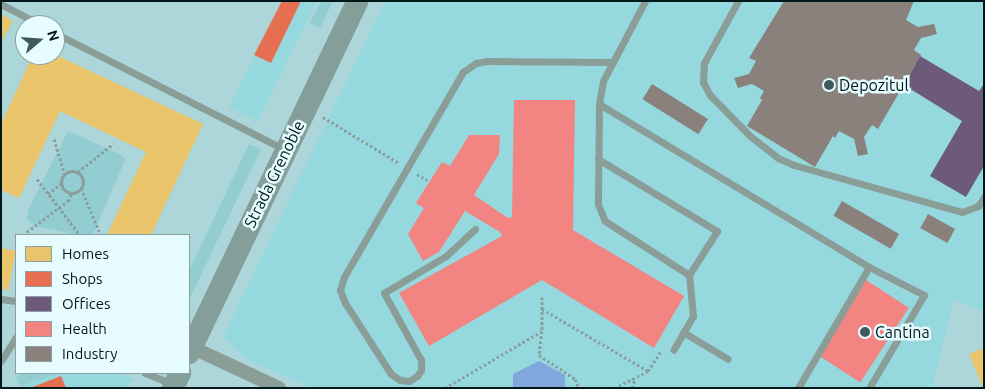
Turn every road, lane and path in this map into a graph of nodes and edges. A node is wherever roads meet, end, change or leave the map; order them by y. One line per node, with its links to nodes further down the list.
1 (358, 1): 12 (main road, Strada Grenoble)
2 (645, 1): 7 (lane)
3 (738, 1): 22 (lane)
4 (1, 4): 5 (lane)
5 (22, 15)
6 (65, 38): 12 (lane)
7 (613, 62): 8 (lane); 14 (lane)
8 (599, 104): 13 (lane); 28 (lane)
9 (322, 116): 14 (path)
10 (54, 139): 16 (path)
11 (113, 144): 15 (path)
12 (285, 149): 37 (main road, Strada Grenoble)
13 (598, 159): 29 (lane); 29 (lane)
14 (407, 168): 24 (lane)
15 (78, 172): 16 (path); 19 (path)
16 (65, 174): 18 (path)
17 (37, 179): 21 (path)
18 (62, 183): 20 (path); 21 (path)
19 (82, 188): 20 (path); 25 (path)
20 (72, 193): 23 (path)
21 (48, 194): 23 (path)
22 (984, 197)
23 (59, 207): 26 (path); 27 (path)
24 (475, 229)
25 (99, 231)
26 (27, 232)
27 (79, 234)
28 (869, 267): 50 (lane); 51 (lane)
29 (689, 274): 35 (lane)
30 (542, 298): 33 (path)
31 (1, 299): 32 (lane)
32 (15, 302)
33 (542, 309): 34 (path); 41 (path)
34 (542, 331): 46 (path); 47 (path)
35 (683, 332): 38 (lane); 39 (lane)
36 (15, 339): 40 (lane)
37 (190, 350): 45 (street, Strada Grenoble)
38 (673, 350): 41 (path)
39 (728, 359)
40 (1, 361)
41 (648, 371): 43 (path)
42 (148, 374): 44 (lane)
43 (635, 378): 48 (path); 49 (path)
44 (176, 382)
45 (278, 388)
46 (445, 388)
47 (579, 388)
48 (614, 388)
49 (632, 388)
50 (798, 388)
51 (869, 388)

